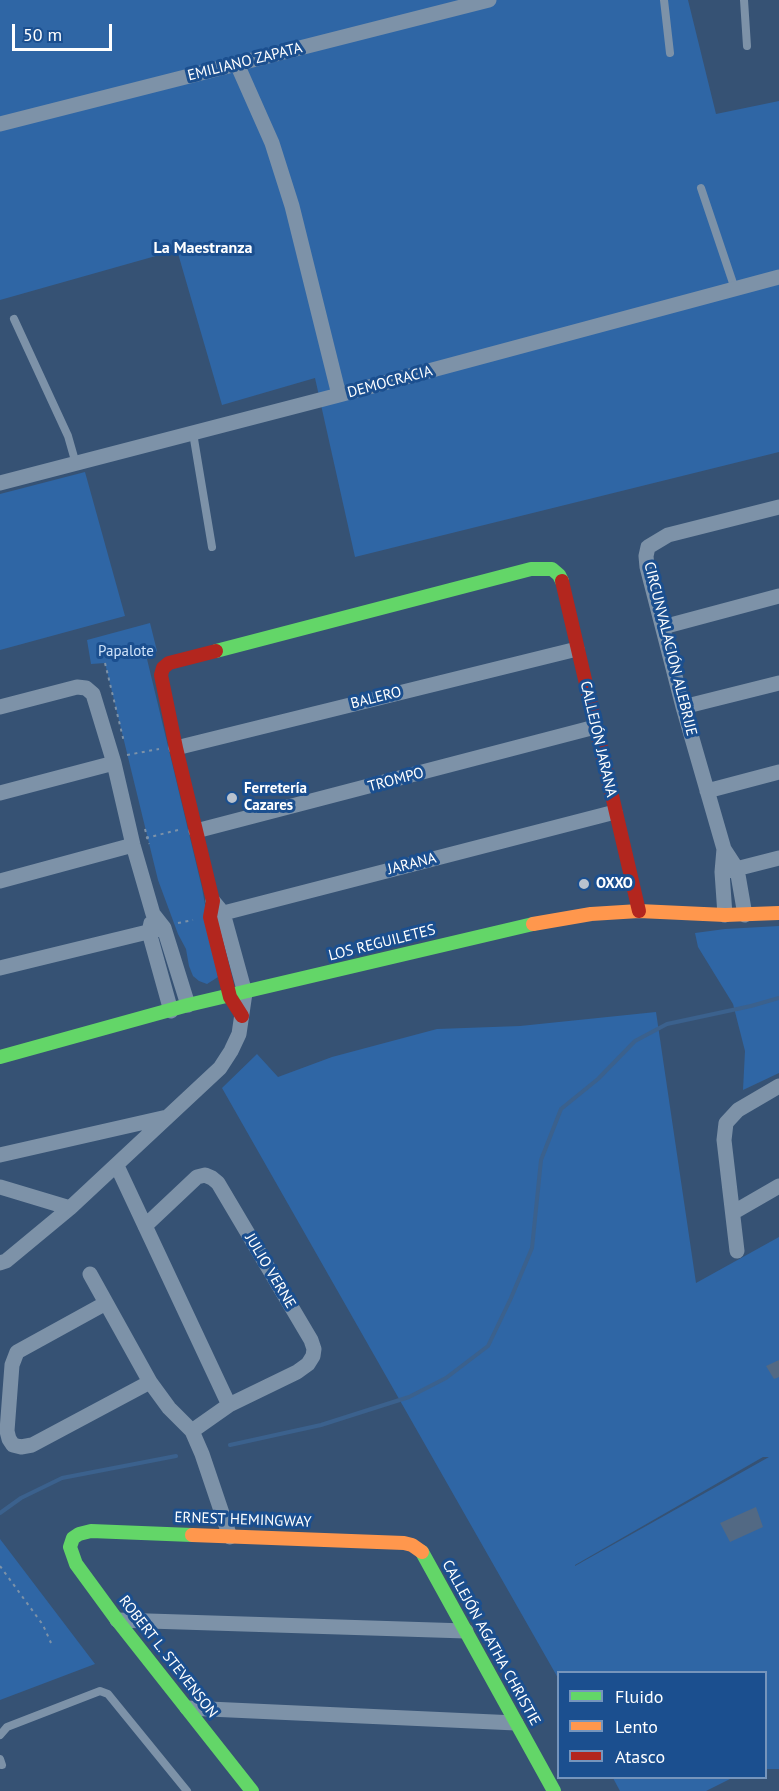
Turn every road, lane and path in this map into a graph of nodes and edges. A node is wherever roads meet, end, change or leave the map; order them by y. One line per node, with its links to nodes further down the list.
1 (489, 0): 6 (street, EMILIANO ZAPATA)
2 (664, 0): 5 (lane)
3 (744, 0): 4 (lane)
4 (747, 46)
5 (670, 53)
6 (237, 64): 7 (street, EMILIANO ZAPATA); 12 (street)
7 (0, 124)
8 (701, 188): 10 (lane)
9 (779, 277): 10 (street, DEMOCRACIA)
10 (735, 289): 12 (street, DEMOCRACIA)
11 (14, 319): 14 (lane)
12 (339, 395): 13 (street, DEMOCRACIA)
13 (193, 433): 14 (street, DEMOCRACIA); 17 (lane)
14 (76, 464): 15 (street, DEMOCRACIA)
15 (0, 483)
16 (779, 507): 19 (street, CIRCUNVALACIÓN ALEBRIJE)
17 (212, 547)
18 (779, 596): 19 (street)
19 (663, 627): 24 (street, CIRCUNVALACIÓN ALEBRIJE)
20 (577, 649): 25 (street, CALLEJÓN JARANA); 27 (street, BALERO); 27 (street, CALLEJÓN JARANA)
21 (105, 663): 26 (path)
22 (779, 683): 24 (street)
23 (0, 707): 28 (street)
24 (683, 707): 30 (street, CIRCUNVALACIÓN ALEBRIJE)
25 (595, 727): 32 (street, CALLEJÓN JARANA); 34 (street, TROMPO)
26 (124, 744)
27 (176, 748): 28 (path); 34 (street)
28 (114, 763): 31 (street); 36 (street)
29 (779, 772): 30 (street)
30 (707, 791): 39 (street, CIRCUNVALACIÓN ALEBRIJE)
31 (0, 793)
32 (615, 812): 42 (street, CALLEJÓN JARANA); 45 (street, JARANA)
33 (145, 827): 35 (path)
34 (196, 831): 35 (path); 41 (street)
35 (147, 837): 36 (path); 37 (path)
36 (133, 845): 40 (street); 44 (street)
37 (150, 850)
38 (779, 858): 39 (street)
39 (729, 871): 46 (street); 47 (street)
40 (0, 881)
41 (213, 900): 45 (street)
42 (639, 911): 46 (street, LOS REGUILETES); 51 (street, LOS REGUILETES)
43 (779, 913): 47 (street, LOS REGUILETES)
44 (153, 914): 48 (street); 49 (street)
45 (217, 915): 48 (path); 51 (street); 52 (street)
46 (725, 915): 47 (street, LOS REGUILETES)
47 (745, 915)
48 (165, 928): 49 (street); 53 (street)
49 (149, 932): 50 (street); 54 (street)
50 (0, 968)
51 (245, 993): 52 (street, LOS REGUILETES); 55 (street)
52 (230, 997): 53 (street, LOS REGUILETES); 55 (street)
53 (188, 1005): 54 (street, LOS REGUILETES)
54 (171, 1011): 56 (street, LOS REGUILETES)
55 (242, 1016): 58 (street)
56 (0, 1057)
57 (779, 1086): 64 (street)
58 (167, 1117): 59 (street); 60 (street)
59 (0, 1155)
60 (117, 1166): 63 (street); 65 (street)
61 (0, 1186): 63 (street)
62 (779, 1186): 64 (street)
63 (70, 1208): 67 (street)
64 (734, 1212): 66 (street)
65 (145, 1226): 71 (street); 71 (street, JULIO VERNE)
66 (737, 1251)
67 (0, 1263)
68 (90, 1274): 69 (street)
69 (106, 1303): 70 (street); 70 (street)
70 (150, 1382): 72 (street)
71 (229, 1405): 72 (street)
72 (192, 1431): 73 (street)
73 (230, 1537): 74 (street, ERNEST HEMINGWAY); 75 (street, ERNEST HEMINGWAY)
74 (73, 1538): 77 (street, ROBERT L. STEVENSON)
75 (412, 1545): 78 (street, CALLEJÓN AGATHA CHRISTIE)
76 (0, 1566): 79 (path)
77 (117, 1620): 78 (street); 80 (street, ROBERT L. STEVENSON)
78 (466, 1631): 81 (street, CALLEJÓN AGATHA CHRISTIE)
79 (51, 1643)
80 (187, 1708): 81 (street); 84 (street, ROBERT L. STEVENSON)
81 (516, 1723): 85 (street, CALLEJÓN AGATHA CHRISTIE)
82 (0, 1735): 83 (lane)
83 (187, 1791)
84 (252, 1791)
85 (554, 1791)

